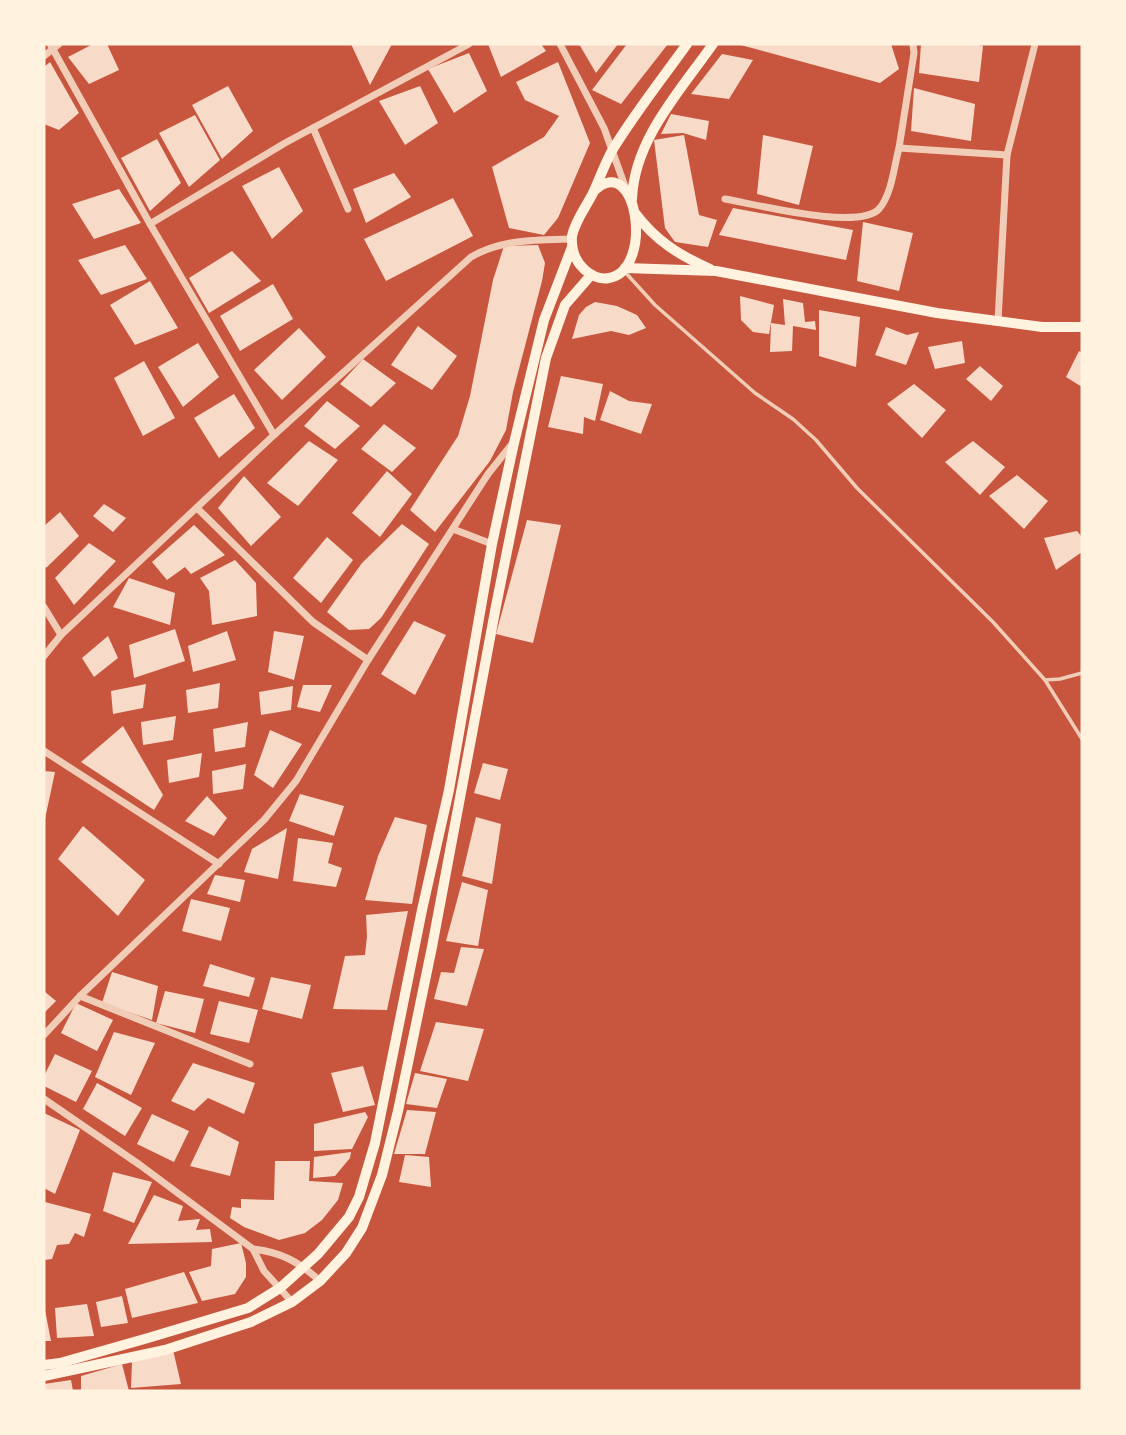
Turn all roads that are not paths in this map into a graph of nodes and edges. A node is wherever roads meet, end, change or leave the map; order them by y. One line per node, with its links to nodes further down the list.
1 (469, 44): 9 (street)
2 (560, 44): 11 (street)
3 (687, 44): 11 (main road)
4 (713, 44): 14 (main road)
5 (913, 44): 10 (street)
6 (1035, 44): 12 (street)
7 (54, 45): 8 (street); 18 (street)
8 (44, 56)
9 (313, 128): 16 (street); 18 (street)
10 (899, 148): 12 (street); 15 (street)
11 (613, 150): 13 (main road); 14 (street)
12 (1007, 155): 23 (street)
13 (594, 191): 14 (main road); 19 (main road)
14 (629, 194): 17 (main road)
15 (725, 199)
16 (348, 209)
17 (635, 213): 20 (main road); 21 (main road)
18 (150, 224): 25 (street)
19 (572, 243): 22 (main road); 25 (street); 26 (main road)
20 (624, 270): 21 (main road); 22 (main road); 35 (lane)
21 (716, 271): 23 (main road)
22 (591, 275): 45 (main road)
23 (998, 321): 24 (main road)
24 (1082, 327)
25 (274, 435): 27 (street)
26 (514, 443): 28 (street); 29 (main road)
27 (197, 508): 31 (street); 33 (street)
28 (453, 529): 29 (street); 33 (street)
29 (492, 544): 44 (main road)
30 (44, 607): 31 (street)
31 (61, 635): 32 (street)
32 (44, 656)
33 (368, 660): 38 (street)
34 (1082, 673): 35 (lane)
35 (1045, 680): 36 (lane)
36 (1082, 739)
37 (44, 751): 38 (street)
38 (219, 864): 39 (street)
39 (80, 996): 40 (street); 41 (street)
40 (44, 1035)
41 (250, 1064)
42 (44, 1099): 43 (street)
43 (253, 1249): 44 (street); 46 (street)
44 (305, 1268): 45 (street); 46 (main road)
45 (320, 1281): 47 (main road)
46 (279, 1288): 47 (street); 48 (main road)
47 (292, 1302): 49 (main road)
48 (44, 1365)
49 (44, 1376)

